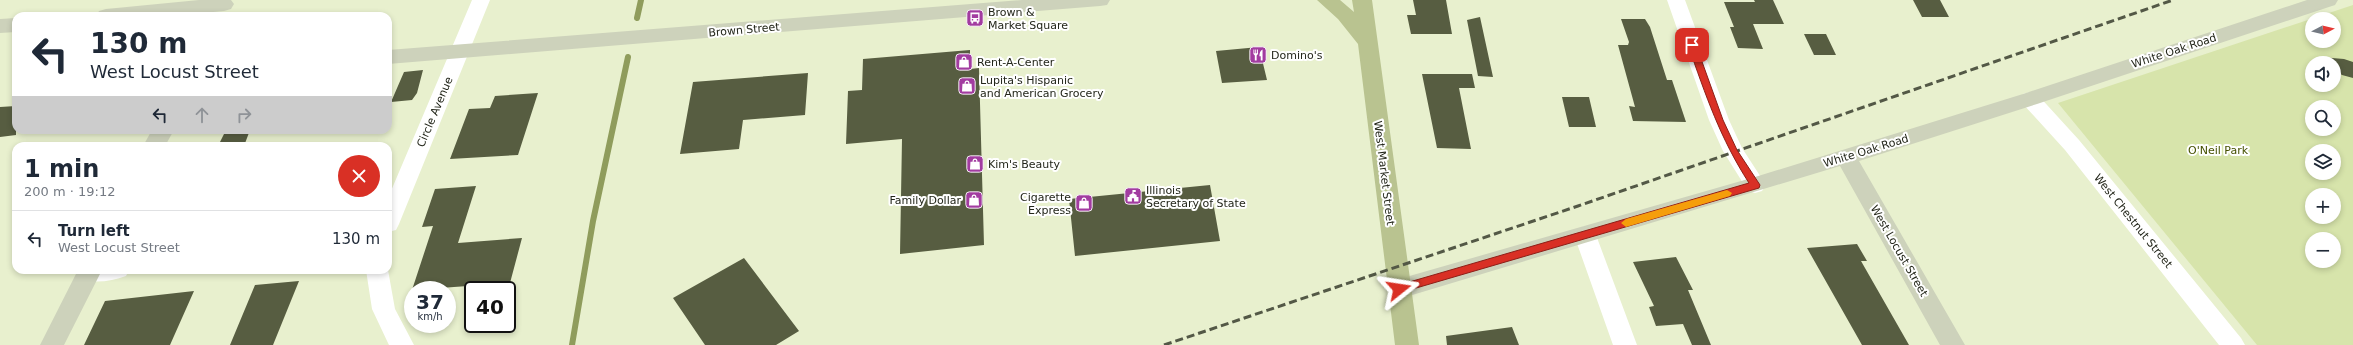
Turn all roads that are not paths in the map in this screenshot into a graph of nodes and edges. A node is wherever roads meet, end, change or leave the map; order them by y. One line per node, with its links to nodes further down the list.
1 (481, 0): 13 (street, Circle Avenue)
2 (1100, 0): 13 (street, Brown Street)
3 (1327, 0): 12 (main road)
4 (1362, 0): 12 (main road, West Market Street)
5 (1676, 0): 17 (street)
6 (2328, 0): 15 (street, White Oak Road)
7 (191, 4): 8 (street); 9 (street)
8 (222, 7)
9 (134, 12)
10 (12, 25): 11 (street)
11 (0, 26)
12 (1368, 43): 22 (main road, West Market Street)
13 (461, 50): 14 (street, Brown Street); 18 (street, Circle Avenue)
14 (392, 57)
15 (2030, 99): 16 (street, White Oak Road); 28 (street, West Chestnut Street)
16 (1846, 157): 17 (street, White Oak Road); 27 (street, West Locust Street)
17 (1755, 185): 19 (street, White Oak Road)
18 (392, 214)
19 (1586, 235): 22 (street, White Oak Road); 26 (street)
20 (88, 274): 23 (street)
21 (377, 274): 24 (street)
22 (1399, 289): 25 (main road, West Market Street)
23 (52, 345)
24 (402, 345)
25 (1407, 345)
26 (1625, 345)
27 (1953, 345)
28 (2233, 345)

